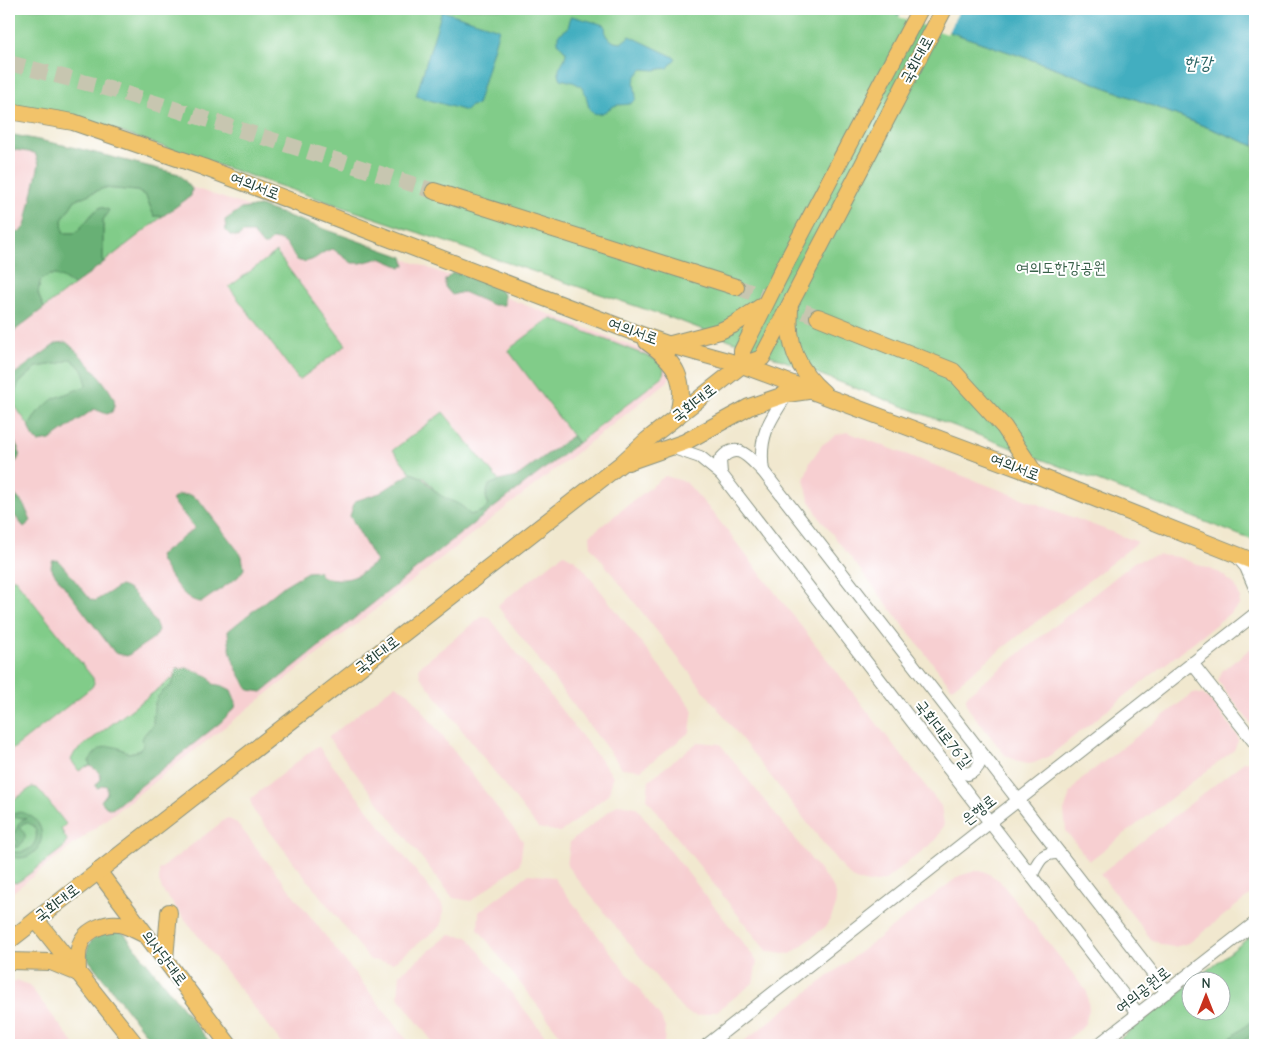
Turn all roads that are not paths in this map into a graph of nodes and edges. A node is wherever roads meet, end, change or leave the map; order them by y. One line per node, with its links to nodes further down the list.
1 (920, 9): 6 (main road, 국회대로)
2 (944, 9): 7 (main road, 국회대로)
3 (9, 111): 9 (main road, 여의서로)
4 (434, 191): 5 (main road)
5 (736, 287)
6 (766, 302): 10 (main road); 11 (main road, 국회대로)
7 (790, 302): 11 (main road, 국회대로); 14 (main road)
8 (818, 318): 20 (main road)
9 (633, 332): 10 (main road, 여의서로); 15 (main road)
10 (670, 345): 11 (main road, 여의서로)
11 (742, 365): 12 (main road, 여의서로); 15 (main road, 국회대로)
12 (810, 390): 13 (main road); 14 (main road, 여의서로)
13 (787, 394): 16 (main road); 18 (street)
14 (829, 398): 20 (main road, 여의서로)
15 (677, 417): 17 (main road, 국회대로)
16 (671, 447): 17 (main road); 19 (street, 국회대로76길)
17 (621, 464): 32 (main road, 국회대로)
18 (763, 471): 19 (street, 국회대로76길); 27 (street, 국회대로76길)
19 (721, 474): 28 (street, 국회대로76길)
20 (1036, 475): 21 (main road, 여의서로)
21 (1235, 554): 22 (main road, 여의서로); 23 (street)
22 (1255, 562)
23 (1255, 588)
24 (1255, 614): 25 (street, 은행로)
25 (1192, 663): 26 (street); 29 (street, 은행로)
26 (1255, 743)
27 (974, 744): 28 (street); 29 (street, 국회대로76길)
28 (948, 768): 30 (street, 국회대로76길)
29 (1018, 800): 30 (street, 은행로); 31 (street, 국회대로76길)
30 (990, 822): 33 (street, 국회대로76길); 46 (street, 은행로)
31 (1059, 853): 33 (street); 42 (street, 국회대로76길)
32 (98, 871): 35 (main road, 국회대로); 37 (main road, 의사당대로)
33 (1032, 876): 43 (street, 국회대로76길)
34 (169, 912): 39 (main road)
35 (36, 920): 38 (main road, 국회대로); 41 (main road)
36 (1255, 923): 42 (street, 여의공원로)
37 (147, 936): 39 (main road, 의사당대로); 41 (main road)
38 (9, 941)
39 (165, 960): 45 (main road, 의사당대로)
40 (9, 961): 41 (main road)
41 (78, 973): 44 (main road)
42 (1167, 992): 43 (street, 여의공원로)
43 (1138, 1014): 47 (street, 여의공원로)
44 (136, 1045)
45 (229, 1045)
46 (707, 1045)
47 (1098, 1045)

